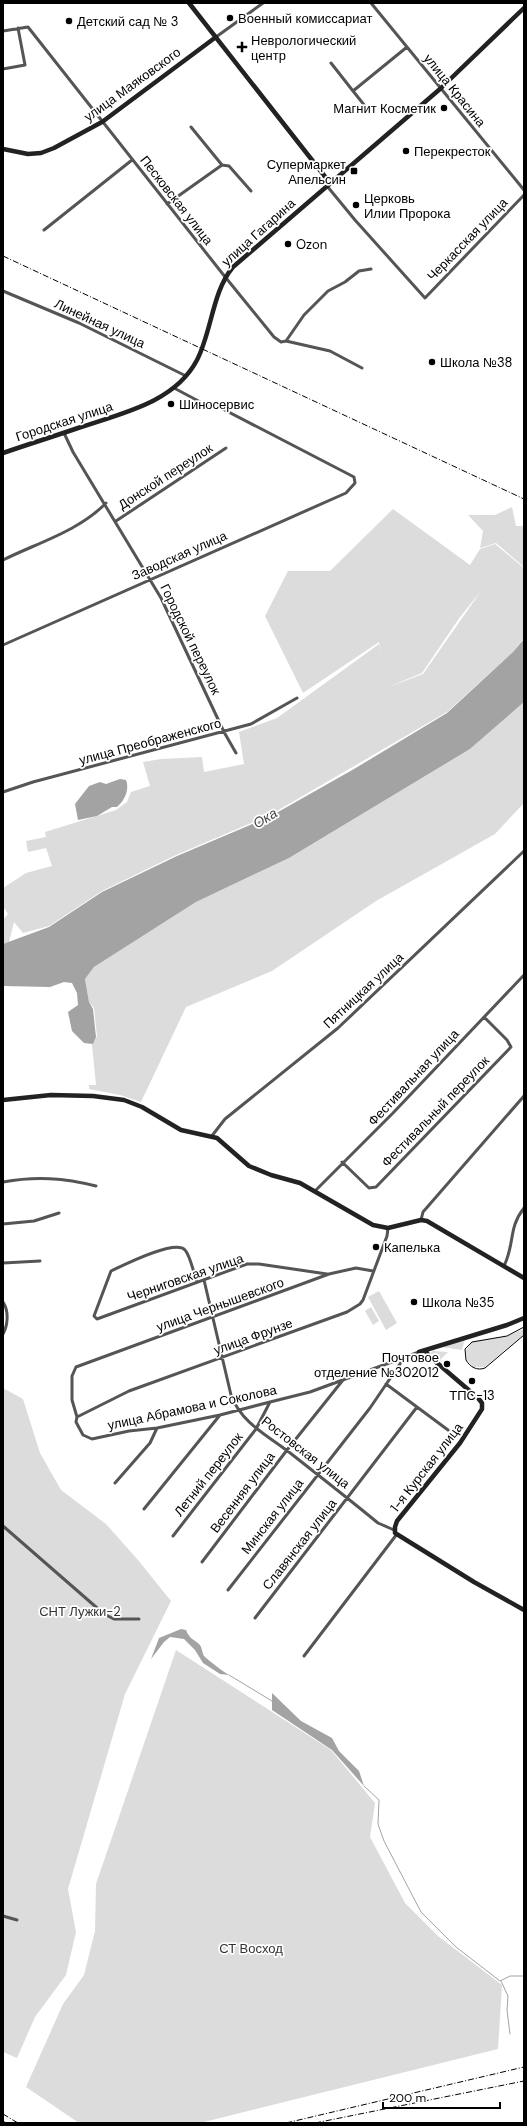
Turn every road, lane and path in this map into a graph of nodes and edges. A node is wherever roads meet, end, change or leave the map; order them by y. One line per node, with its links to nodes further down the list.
1 (189, 3): 7 (street)
2 (263, 3): 7 (street, улица Маяковского)
3 (371, 3): 8 (street, улица Красина)
4 (524, 8): 11 (street, улица Гагарина)
5 (18, 28): 6 (street); 10 (street); 14 (street, Песковская улица)
6 (3, 31)
7 (216, 37): 14 (street, улица Маяковского); 19 (street)
8 (407, 47): 11 (street, улица Красина); 12 (street)
9 (331, 63): 12 (street)
10 (3, 69)
11 (440, 89): 19 (street, улица Гагарина); 20 (street, улица Красина)
12 (353, 92): 13 (street)
13 (365, 106)
14 (102, 122): 16 (street, улица Маяковского); 17 (street, Песковская улица)
15 (191, 127): 18 (street)
16 (3, 149)
17 (132, 160): 23 (street, Песковская улица); 24 (street)
18 (222, 165): 21 (street); 23 (street)
19 (329, 184): 22 (street, Черкасская улица); 26 (street, улица Гагарина)
20 (524, 190)
21 (251, 191)
22 (524, 195)
23 (167, 204): 26 (street, Песковская улица)
24 (44, 230)
25 (371, 269): 28 (street)
26 (225, 278): 28 (street, Песковская улица); 30 (street, улица Гагарина)
27 (3, 291): 30 (street, Линейная улица)
28 (286, 341): 29 (street, Песковская улица)
29 (362, 368)
30 (186, 376): 31 (street, улица Гагарина)
31 (174, 388): 32 (street, улица Гагарина); 39 (street, Заводская улица)
32 (131, 411): 33 (street, Городская улица)
33 (64, 433): 35 (street, Городская улица); 36 (street, Городской переулок)
34 (226, 448): 37 (street, Донской переулок)
35 (3, 453)
36 (106, 503): 37 (street, Городской переулок); 38 (street, Донской переулок)
37 (116, 521): 39 (street, Городской переулок)
38 (3, 560)
39 (150, 579): 40 (street, Заводская улица); 42 (street, Городской переулок)
40 (3, 645)
41 (297, 698): 42 (street, улица Преображенского)
42 (224, 732): 43 (street, Городской переулок); 44 (street, улица Преображенского)
43 (236, 753)
44 (3, 792)
45 (524, 851): 50 (street, Пятницкая улица)
46 (524, 975): 47 (street, Фестивальная улица)
47 (484, 1016): 51 (street, Фестивальная улица); 51 (street, Фестивальный переулок)
48 (524, 1096): 57 (street)
49 (3, 1100): 50 (street)
50 (211, 1137): 54 (street)
51 (342, 1162): 54 (street, Фестивальная улица)
52 (3, 1182): 53 (street)
53 (96, 1186)
54 (315, 1191): 59 (street)
55 (524, 1208): 62 (street)
56 (59, 1213): 58 (street)
57 (421, 1220): 59 (street); 62 (street)
58 (3, 1224)
59 (388, 1228): 63 (street, улица Фрунзе)
60 (40, 1261): 61 (street)
61 (3, 1263)
62 (504, 1266): 65 (street)
63 (373, 1270): 64 (street, улица Чернышевского); 74 (street, улица Фрунзе)
64 (329, 1274): 66 (street, Черниговская улица); 69 (street, улица Чернышевского)
65 (524, 1278)
66 (204, 1280): 67 (street, Черниговская улица); 69 (street, Ростовская улица)
67 (197, 1282): 67 (street, Черниговская улица)
68 (3, 1302): 71 (street)
69 (213, 1317): 74 (street, Ростовская улица); 82 (street, улица Чернышевского)
70 (524, 1318): 72 (street, улица Абрамова и Соколова)
71 (3, 1334)
72 (426, 1350): 73 (street, улица Абрамова и Соколова); 92 (street, 1-я Курская улица)
73 (419, 1352): 75 (street, улица Абрамова и Соколова)
74 (223, 1357): 80 (street, Ростовская улица); 82 (street, улица Фрунзе)
75 (404, 1358): 76 (street, улица Абрамова и Соколова); 77 (street, Минская улица)
76 (344, 1379): 78 (street, улица Абрамова и Соколова); 86 (street, Весенняя улица)
77 (386, 1384): 79 (street); 87 (street, Минская улица)
78 (270, 1402): 80 (street, улица Абрамова и Соколова); 84 (street, Летний переулок)
79 (417, 1407): 85 (street); 89 (street, Славянская улица)
80 (239, 1409): 81 (street, улица Абрамова и Соколова); 84 (street, Ростовская улица)
81 (220, 1415): 83 (street, улица Абрамова и Соколова); 90 (street)
82 (77, 1417): 83 (street, улица Абрамова и Соколова)
83 (157, 1428): 88 (street)
84 (256, 1429): 86 (street, Ростовская улица); 93 (street, Летний переулок)
85 (448, 1430)
86 (287, 1450): 87 (street, Ростовская улица); 94 (street, Весенняя улица)
87 (317, 1474): 89 (street, Ростовская улица); 95 (street, Минская улица)
88 (115, 1483)
89 (347, 1498): 92 (street, Ростовская улица); 97 (street, Славянская улица)
90 (144, 1509)
91 (3, 1526): 98 (street)
92 (396, 1532): 96 (street, Ростовская улица); 99 (street, 1-я Курская улица)
93 (173, 1536)
94 (202, 1562)
95 (228, 1590)
96 (524, 1610)
97 (255, 1618)
98 (139, 1619)
99 (304, 1656)
100 (3, 1916): 101 (street)
101 (17, 1920)

